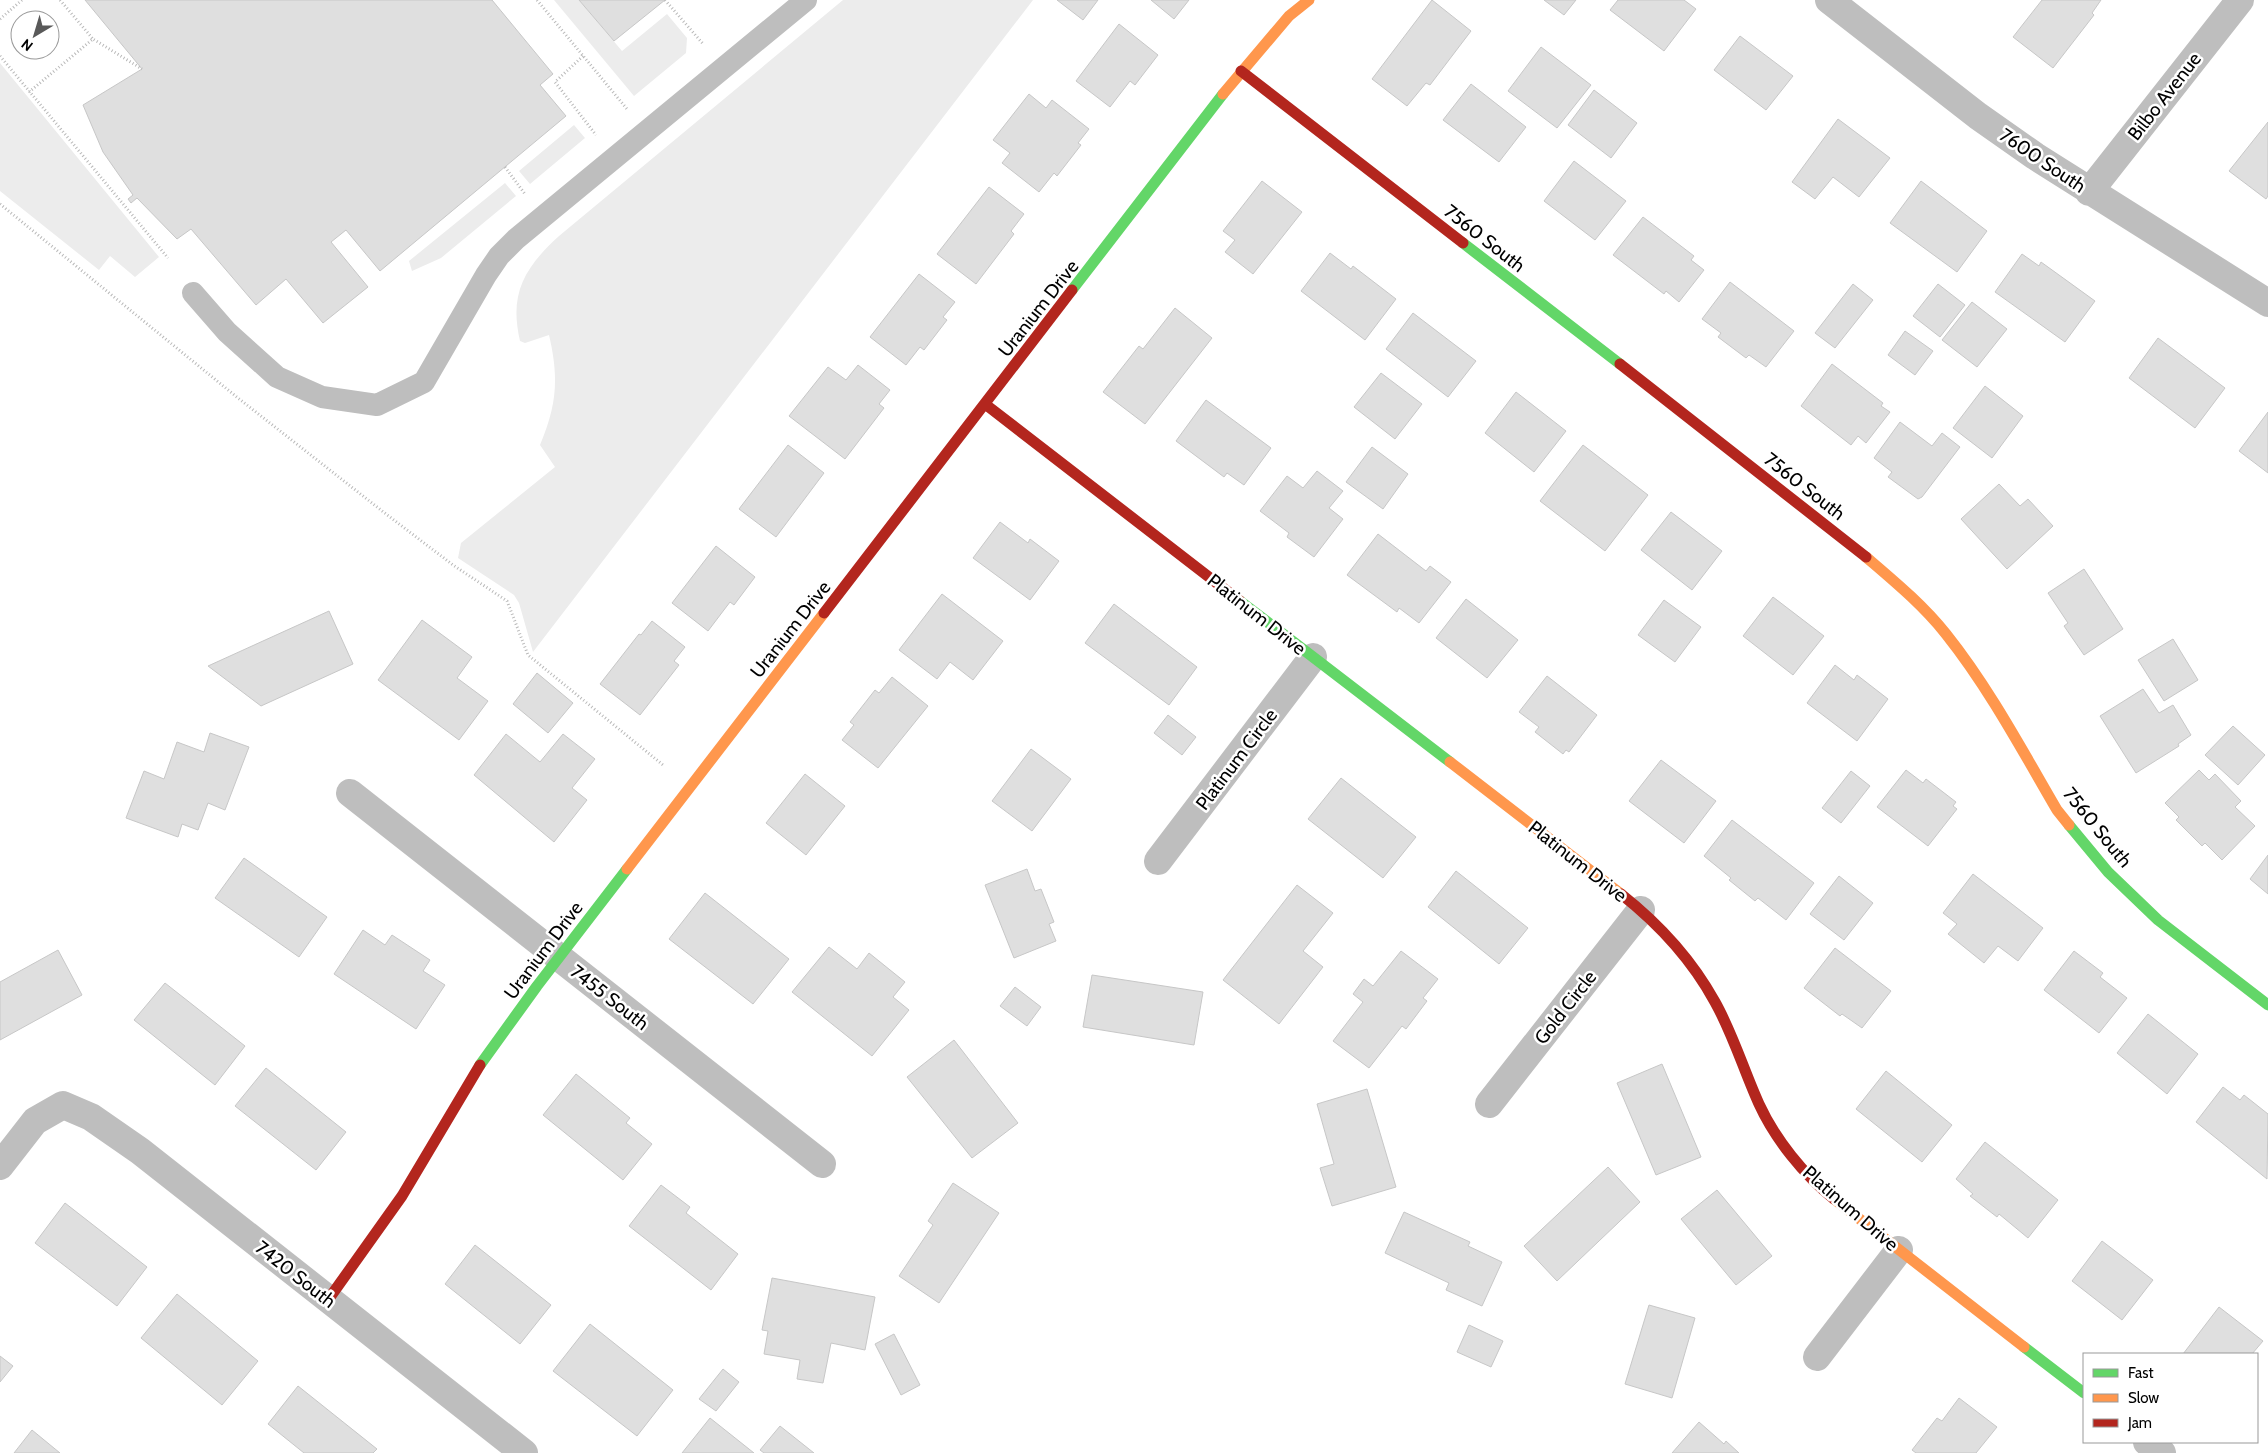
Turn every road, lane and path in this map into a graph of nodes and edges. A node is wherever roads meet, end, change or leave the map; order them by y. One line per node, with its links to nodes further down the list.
1 (22, 0): 9 (path)
2 (60, 0): 10 (path)
3 (537, 0): 13 (path)
4 (665, 0): 11 (path)
5 (806, 0): 24 (lane)
6 (1309, 0): 15 (street, Uranium Drive)
7 (1829, 0): 20 (street, 7600 South)
8 (2240, 0): 20 (street, Bilbo Avenue)
9 (0, 19)
10 (93, 39): 14 (path); 16 (path)
11 (704, 46)
12 (0, 56): 16 (path)
13 (583, 56): 17 (path); 18 (path)
14 (142, 69)
15 (1241, 71): 26 (street, Uranium Drive); 33 (street, 7560 South)
16 (29, 92): 23 (path)
17 (627, 110)
18 (596, 136)
19 (505, 167): 21 (path)
20 (2089, 192): 25 (street, 7600 South)
21 (526, 194)
22 (0, 204): 28 (path)
23 (168, 258)
24 (193, 293)
25 (2268, 303)
26 (986, 404): 27 (street, Platinum Drive); 32 (street, Uranium Drive)
27 (1313, 657): 30 (street, Platinum Circle); 31 (street, Platinum Drive)
28 (663, 765)
29 (350, 793): 32 (street, 7455 South)
30 (1158, 861)
31 (1641, 910): 34 (street, Gold Circle); 37 (street, Platinum Drive)
32 (559, 957): 35 (street, 7455 South); 38 (street, Uranium Drive)
33 (2268, 1005)
34 (1489, 1104)
35 (822, 1164)
36 (0, 1166): 38 (street, 7420 South)
37 (1899, 1250): 39 (street); 40 (street, Platinum Drive)
38 (328, 1300): 42 (street, 7420 South)
39 (1817, 1357)
40 (2083, 1392)
41 (2148, 1443): 43 (street)
42 (524, 1453)
43 (2162, 1453)

